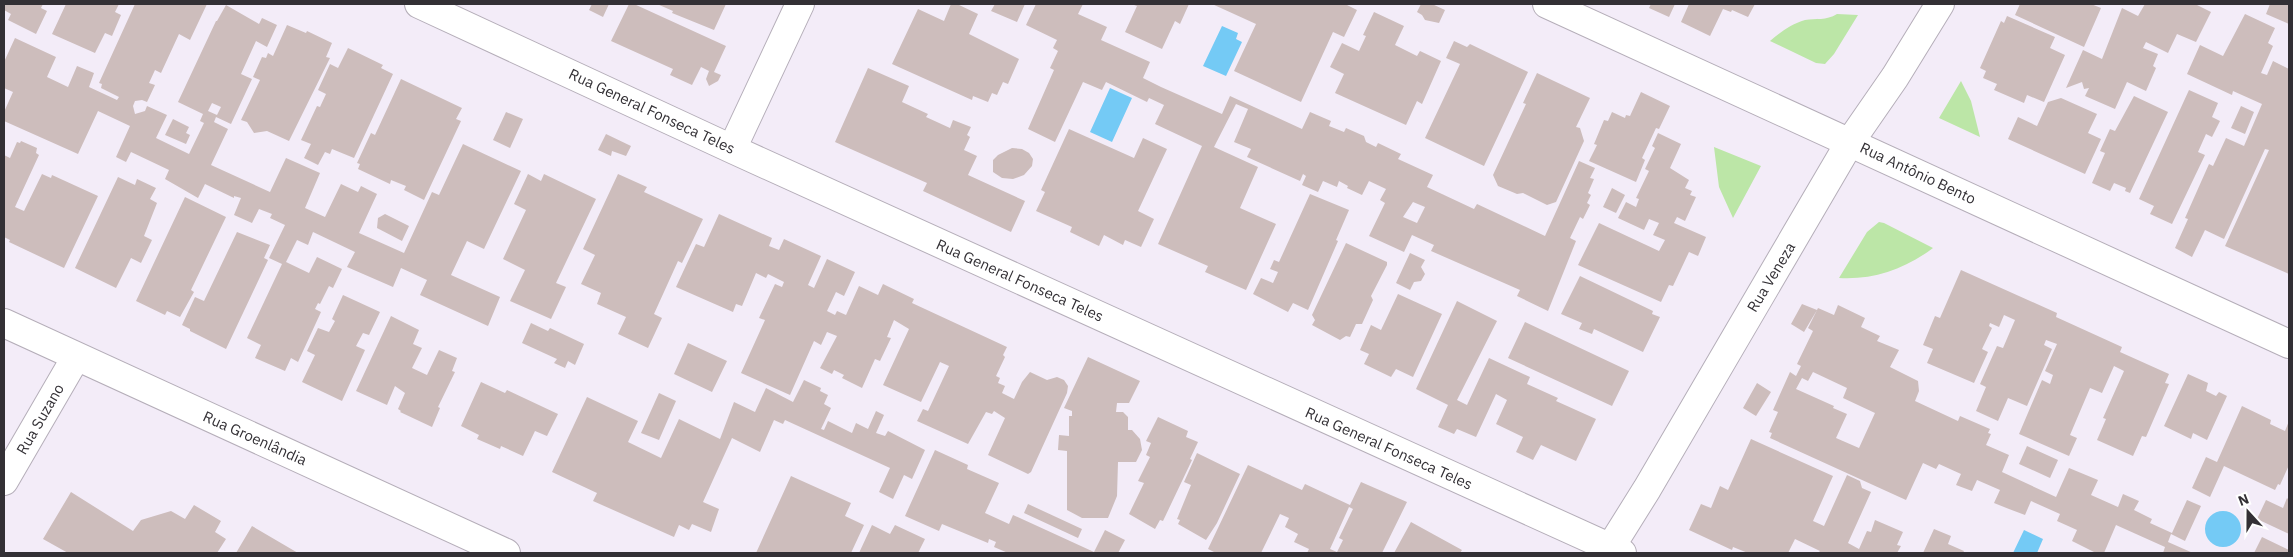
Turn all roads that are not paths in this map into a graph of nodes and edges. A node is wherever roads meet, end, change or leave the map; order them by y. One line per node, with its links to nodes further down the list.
1 (419, 4): 6 (street, Rua General Fonseca Teles)
2 (800, 4): 6 (street)
3 (1547, 4): 5 (street, Rua Antônio Bento)
4 (1940, 4): 5 (street, Rua Veneza)
5 (1850, 142): 8 (street, Rua Antônio Bento); 11 (street, Rua Veneza)
6 (732, 149): 11 (street, Rua General Fonseca Teles)
7 (4, 323): 9 (street, Rua Groenlândia)
8 (2289, 344)
9 (76, 357): 10 (street, Rua Suzano); 12 (street, Rua Groenlândia)
10 (4, 481)
11 (1613, 551)
12 (506, 553)

